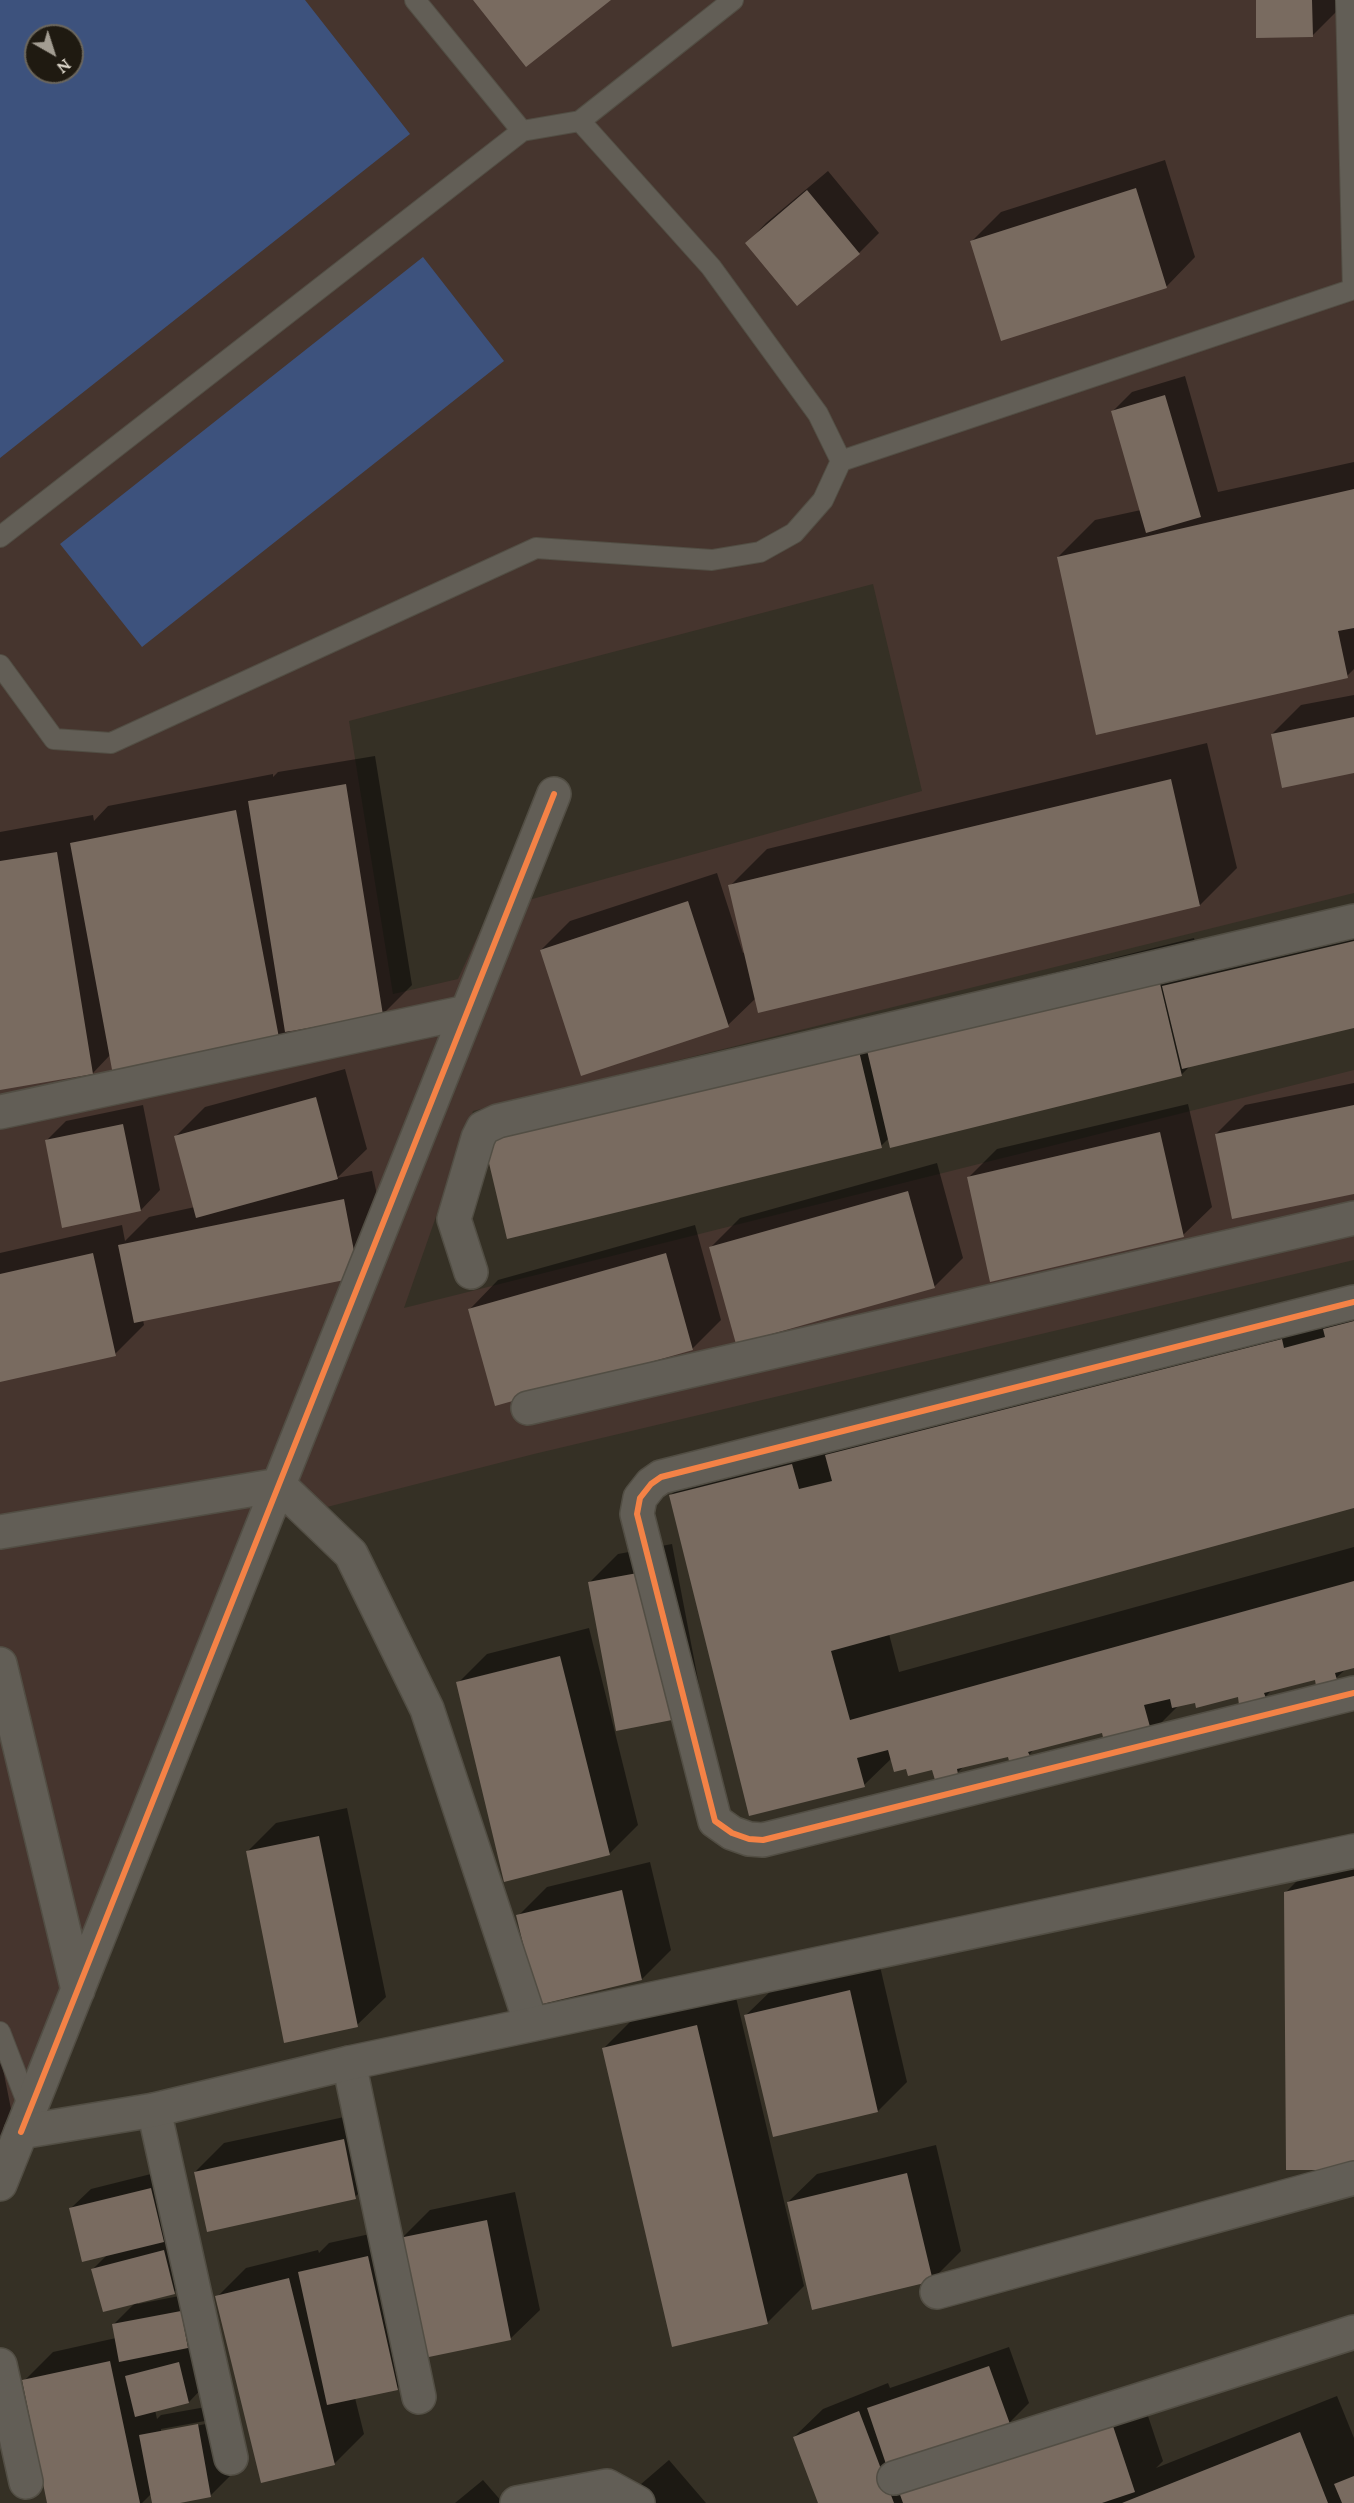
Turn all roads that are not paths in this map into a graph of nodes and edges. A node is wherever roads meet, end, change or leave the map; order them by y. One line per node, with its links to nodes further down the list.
1 (415, 0): 5 (lane)
2 (734, 0): 4 (lane)
3 (1346, 0): 6 (lane)
4 (580, 121): 5 (lane); 7 (lane)
5 (522, 131): 8 (lane)
6 (1354, 289): 7 (lane)
7 (841, 461): 9 (lane)
8 (0, 537)
9 (0, 665)
10 (554, 794): 12 (street)
11 (1354, 921): 15 (street)
12 (467, 1012): 13 (street); 18 (street)
13 (0, 1112)
14 (1354, 1218): 17 (street)
15 (471, 1272)
16 (1354, 1302): 21 (street)
17 (528, 1408)
18 (279, 1485): 19 (street); 23 (street); 24 (street)
19 (0, 1532)
20 (0, 1664): 23 (street)
21 (1354, 1693)
22 (1354, 1851): 24 (street)
23 (78, 1990): 28 (street)
24 (531, 2024): 26 (street)
25 (0, 2032): 28 (lane)
26 (349, 2063): 27 (street); 34 (street)
27 (154, 2109): 28 (street); 35 (street)
28 (26, 2121): 30 (street)
29 (1354, 2178): 31 (street)
30 (0, 2184)
31 (937, 2292)
32 (1354, 2332): 36 (street)
33 (0, 2365): 37 (street)
34 (419, 2397)
35 (231, 2458)
36 (894, 2478)
37 (26, 2482)
38 (517, 2503): 39 (street)
39 (638, 2503)

